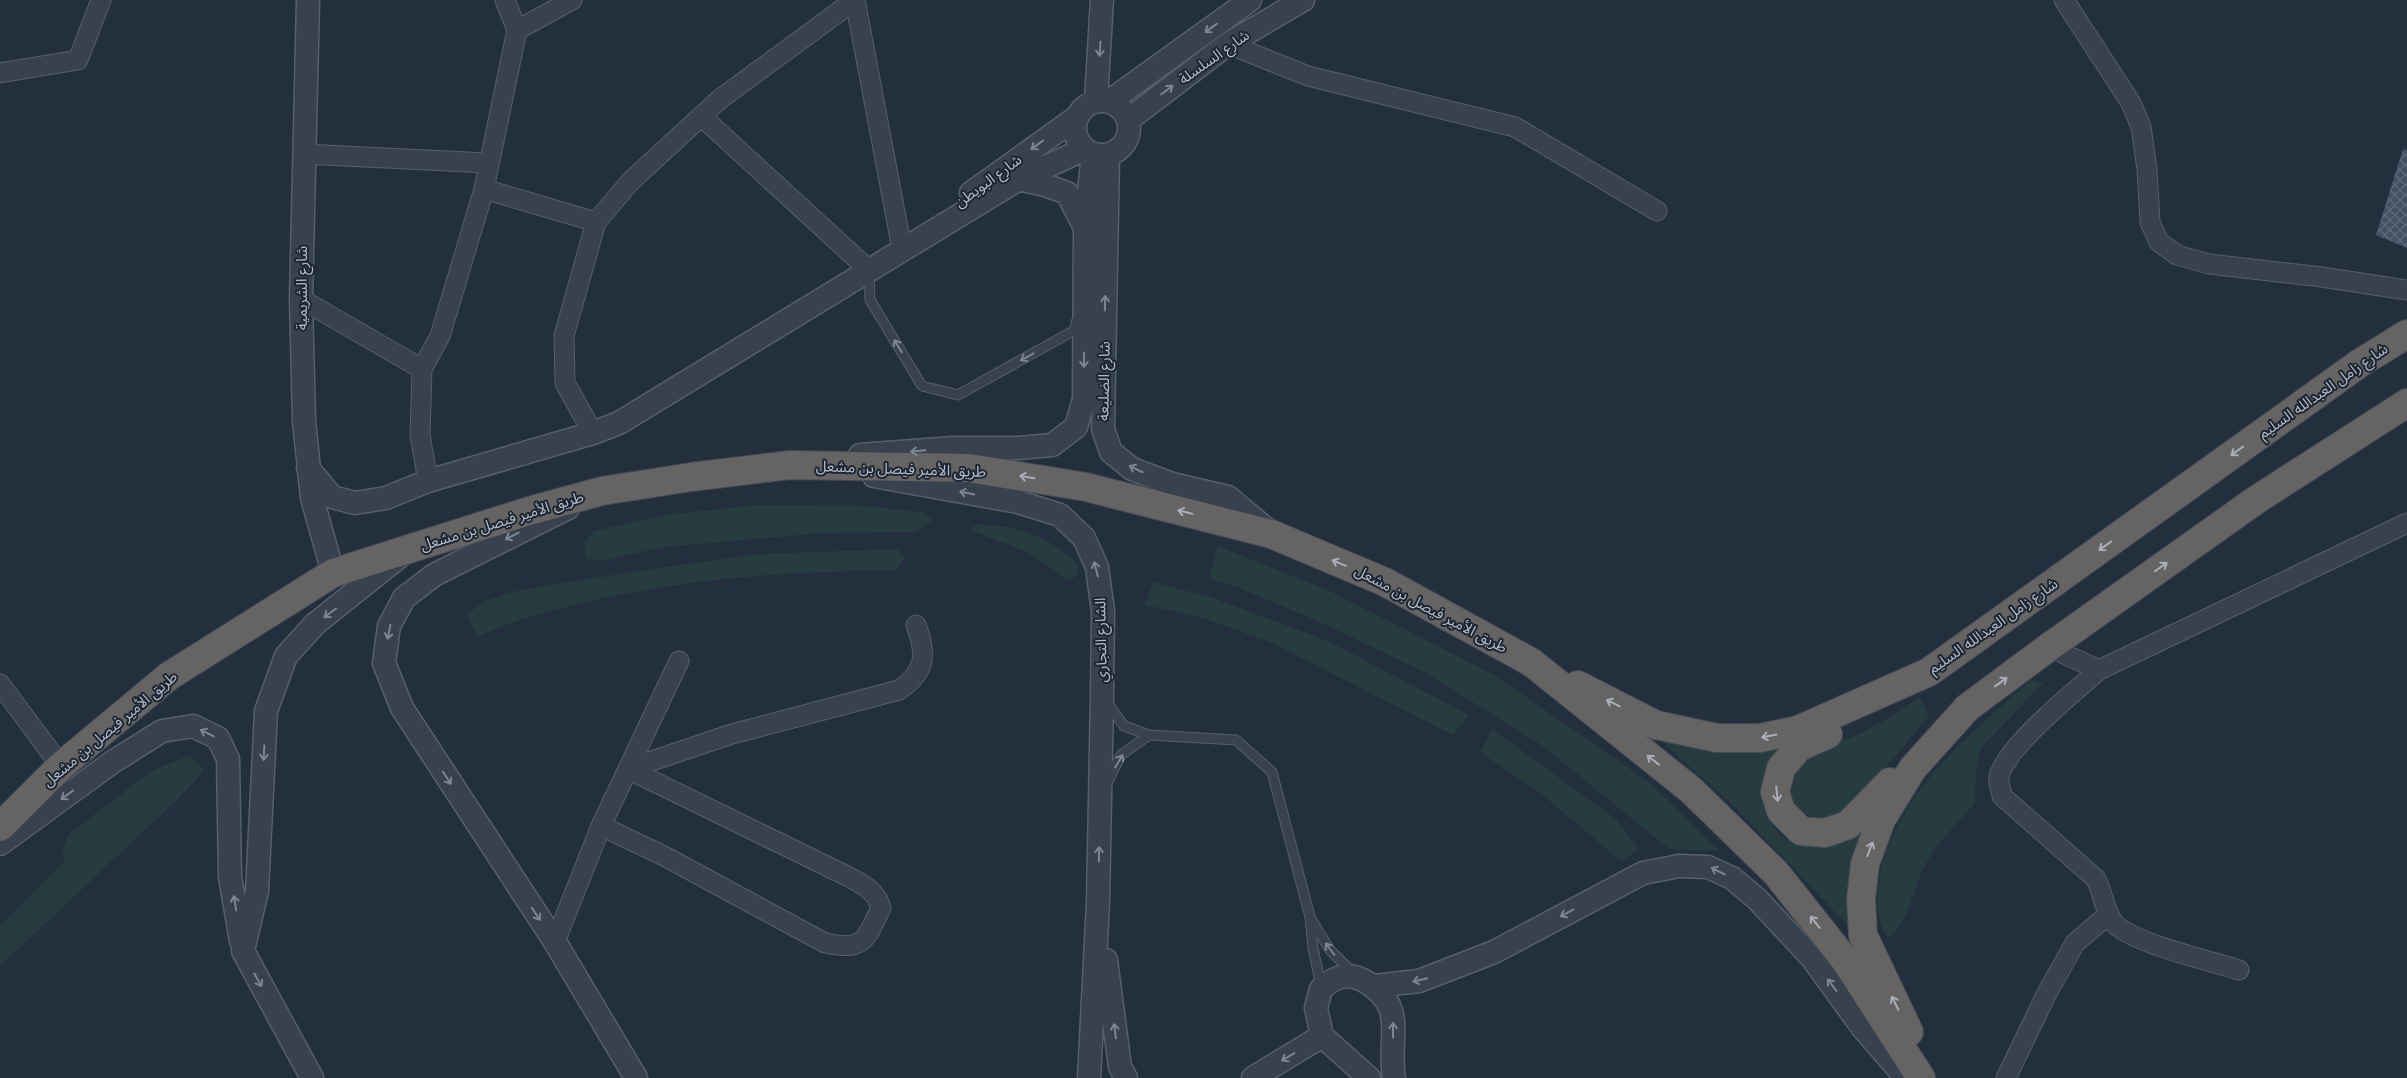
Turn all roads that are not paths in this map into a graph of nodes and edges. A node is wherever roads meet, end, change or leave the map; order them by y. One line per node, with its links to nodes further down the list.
1 (101, 0): 11 (street)
2 (308, 0): 17 (street, شارع الشريمية)
3 (505, 0): 9 (street)
4 (572, 0): 9 (street)
5 (1102, 0): 12 (street, one-way to 12)
6 (1250, 0): 12 (street, شارع السلسلة, one-way to 12)
7 (1303, 0): 10 (street, شارع السلسلة)
8 (2064, 0): 27 (street)
9 (517, 30): 18 (street)
10 (1228, 44): 15 (street, شارع السلسلة, one-way to 10); 21 (street)
11 (0, 73)
12 (1103, 101): 14 (street); 15 (street)
13 (701, 116): 22 (street); 24 (street); 26 (street)
14 (1077, 117): 16 (street); 24 (street, شارع البويطن, one-way to 24)
15 (1128, 120): 16 (street)
16 (1095, 153): 19 (street); 23 (street); 38 (street, شارع الضليعة, one-way to 16)
17 (303, 154): 18 (street); 28 (street, شارع الشريمية)
18 (488, 163): 20 (street)
19 (1019, 179): 23 (street); 24 (street)
20 (484, 189): 22 (street); 30 (street)
21 (1656, 212)
22 (596, 222): 32 (street)
23 (1085, 228): 25 (street)
24 (902, 249): 26 (street)
25 (1086, 252): 26 (lane, one-way to 26); 33 (street, one-way to 33)
26 (869, 270): 32 (street)
27 (2407, 290)
28 (301, 299): 30 (street); 34 (street, شارع الشريمية)
29 (2407, 334): 46 (highway, شارع زامل العبدالله السليم, one-way to 46)
30 (422, 369): 35 (street)
31 (2407, 403): 42 (highway, one-way to 31)
32 (593, 433): 35 (street)
33 (790, 465): 36 (highway, طريق الأمير فيصل بن مشعل); 38 (highway, طريق الأمير فيصل بن مشعل, one-way to 33); 48 (street, الشارع التجاري, one-way to 33)
34 (308, 468): 35 (street); 40 (street, شارع الشريمية)
35 (428, 481)
36 (602, 491): 39 (highway, طريق الأمير فيصل بن مشعل); 60 (street, one-way to 60)
37 (2407, 523): 45 (street)
38 (1272, 534): 44 (highway, طريق الأمير فيصل بن مشعل, one-way to 38)
39 (408, 549): 40 (highway, طريق الأمير فيصل بن مشعل); 61 (street, one-way to 61)
40 (333, 573): 51 (highway, طريق الأمير فيصل بن مشعل)
41 (916, 625): 52 (street)
42 (2049, 647): 45 (street); 49 (highway, one-way to 42)
43 (679, 662): 52 (street)
44 (1531, 662): 46 (highway, شارع زامل العبدالله السليم, one-way to 44); 74 (highway, طريق الأمير فيصل بن مشعل, one-way to 44)
45 (2099, 670): 58 (street)
46 (1929, 672): 49 (highway, one-way to 49)
47 (0, 684): 51 (street)
48 (1102, 695): 50 (lane); 53 (street, الشارع التجاري)
49 (1967, 708): 75 (highway, one-way to 49)
50 (1149, 735): 53 (lane, one-way to 50); 59 (lane)
51 (61, 766): 54 (highway, طريق الأمير فيصل بن مشعل)
52 (628, 769): 55 (street); 55 (street)
53 (1100, 797): 57 (street, الشارع التجاري, one-way to 53)
54 (3, 824)
55 (601, 826): 60 (street)
56 (0, 844): 61 (street, one-way to 56)
57 (1098, 902): 68 (street); 69 (street, one-way to 57)
58 (2109, 914): 62 (street); 76 (street)
59 (1310, 917): 63 (lane, one-way to 59); 64 (lane)
60 (555, 942): 67 (street)
61 (242, 951): 66 (street, one-way to 66)
62 (2240, 970)
63 (1365, 981): 64 (street); 72 (street, one-way to 63); 73 (street, one-way to 63)
64 (1321, 988): 65 (street)
65 (1322, 1036): 70 (street, one-way to 70); 71 (street)
66 (312, 1078)
67 (636, 1078)
68 (1089, 1078)
69 (1126, 1078)
70 (1253, 1078)
71 (1369, 1078)
72 (1394, 1078)
73 (1906, 1078)
74 (1921, 1078)
75 (1932, 1078)
76 (2006, 1078)

